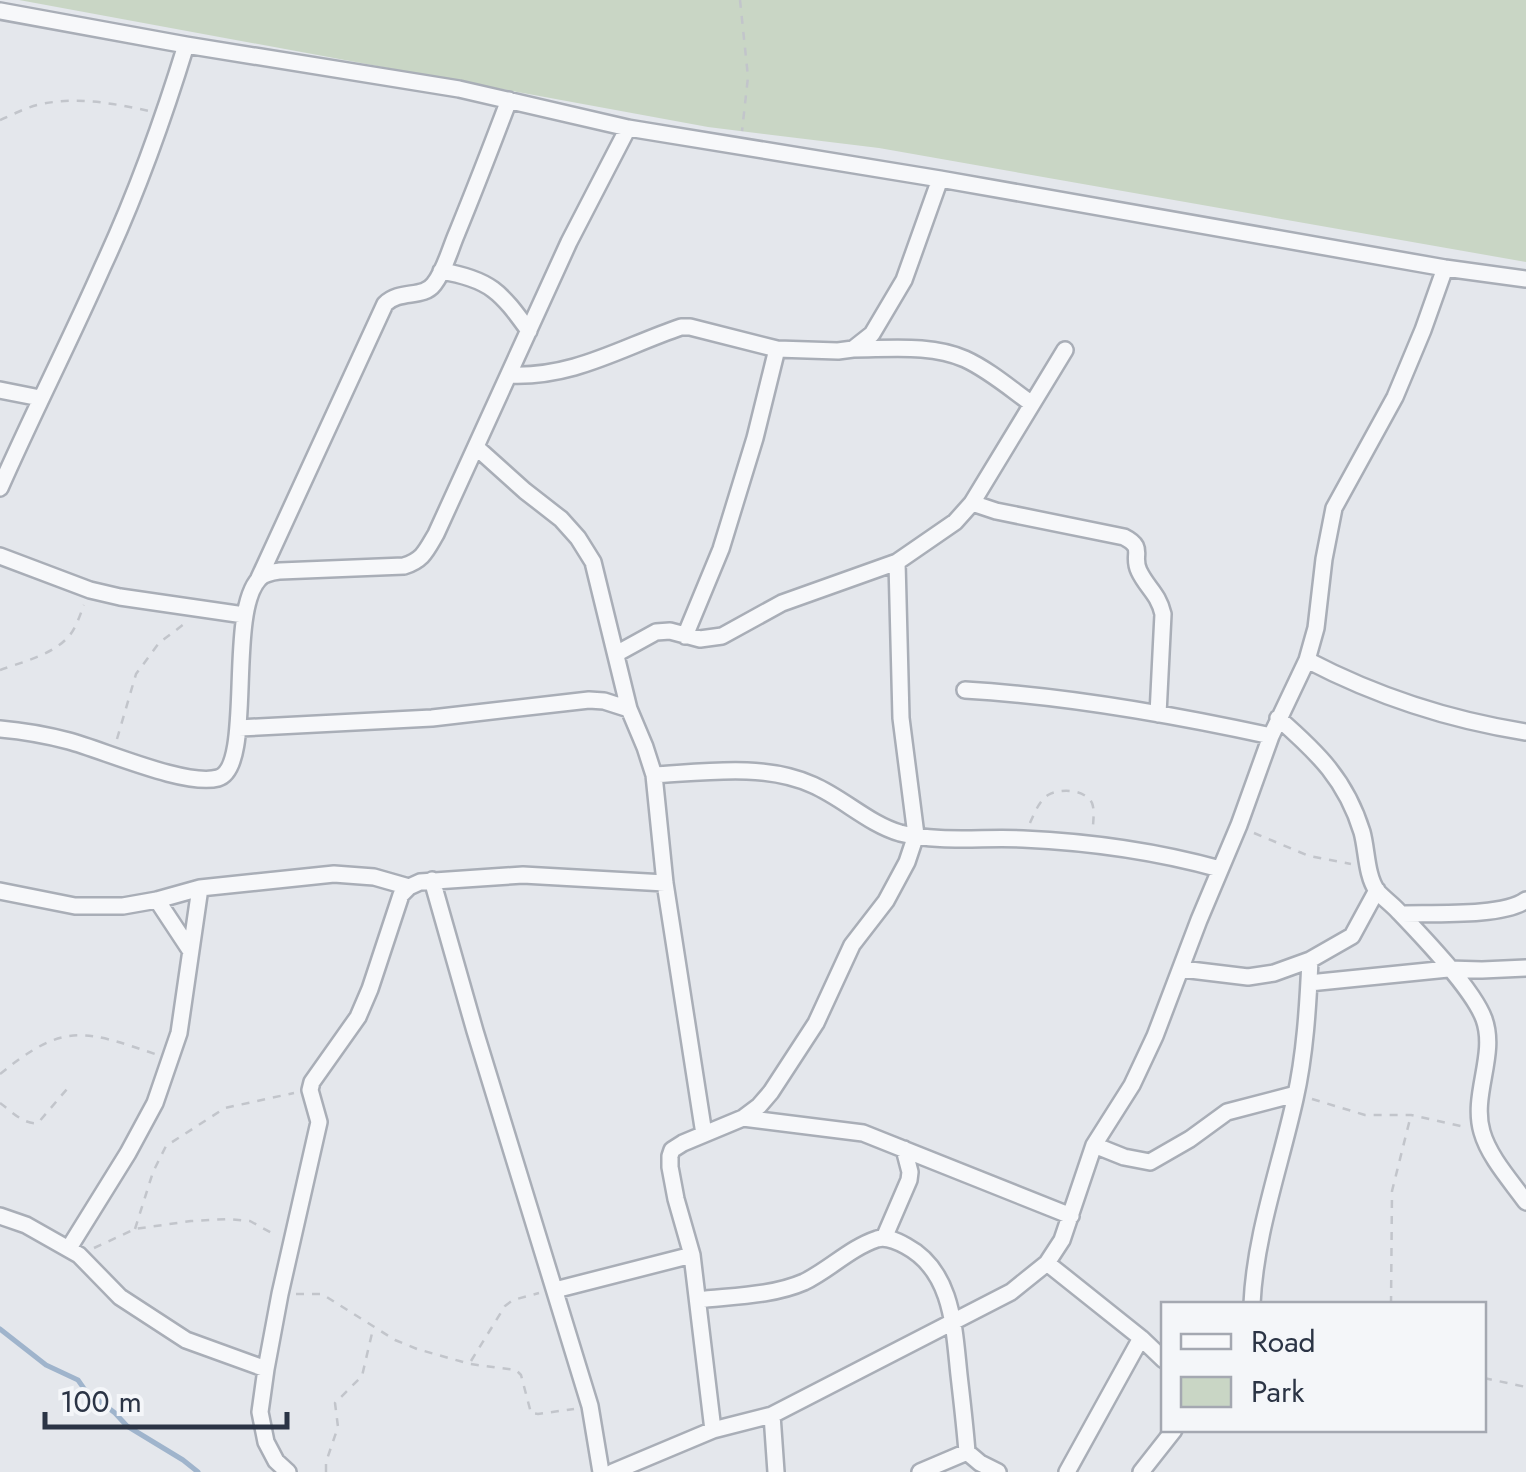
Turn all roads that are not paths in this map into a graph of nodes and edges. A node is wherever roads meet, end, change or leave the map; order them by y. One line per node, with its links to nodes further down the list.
1 (0, 10): 2 (street)
2 (186, 45): 3 (street); 15 (street)
3 (509, 100): 4 (street); 7 (street)
4 (628, 128): 5 (street); 9 (street)
5 (940, 179): 6 (street); 11 (street)
6 (1444, 268): 8 (street); 26 (street)
7 (441, 272): 9 (street); 22 (street)
8 (1526, 279)
9 (529, 331): 13 (street)
10 (777, 348): 11 (street); 13 (street); 24 (street)
11 (854, 349): 16 (street)
12 (1065, 350): 16 (street)
13 (510, 375): 17 (street)
14 (0, 390): 15 (street)
15 (40, 398): 18 (street)
16 (1032, 404): 19 (street)
17 (476, 447): 22 (street); 25 (street)
18 (0, 488)
19 (972, 503): 21 (street); 29 (street)
20 (0, 556): 23 (street)
21 (897, 562): 24 (street); 36 (street)
22 (259, 578): 23 (street)
23 (244, 615): 31 (street)
24 (686, 636): 25 (street)
25 (616, 654): 28 (street)
26 (1307, 660): 30 (street); 33 (street)
27 (965, 690): 29 (street)
28 (629, 709): 31 (street); 35 (street)
29 (1158, 714): 34 (street)
30 (1278, 718): 34 (street); 42 (street)
31 (238, 728): 32 (street)
32 (0, 729)
33 (1526, 732)
34 (1271, 736): 37 (street)
35 (654, 775): 36 (street); 39 (street)
36 (916, 835): 37 (street); 54 (street)
37 (1220, 869): 51 (street)
38 (432, 880): 39 (street); 40 (street); 65 (street)
39 (665, 883): 55 (street)
40 (408, 886): 41 (street); 71 (street)
41 (200, 888): 44 (street); 47 (street)
42 (1377, 890): 46 (street); 48 (street)
43 (0, 891): 44 (street)
44 (157, 900): 47 (street)
45 (1526, 900): 46 (street)
46 (1401, 914): 50 (street)
47 (190, 950): 62 (street)
48 (1310, 960): 51 (street); 52 (street)
49 (1526, 968): 50 (street)
50 (1448, 969): 52 (street); 58 (street)
51 (1182, 970): 56 (street)
52 (1309, 984): 53 (street)
53 (1296, 1094): 56 (street); 67 (street)
54 (743, 1118): 55 (street); 57 (street)
55 (704, 1134): 63 (street)
56 (1094, 1146): 60 (street)
57 (904, 1149): 60 (street); 61 (street)
58 (1526, 1202)
59 (0, 1216): 62 (street)
60 (1071, 1216): 64 (street)
61 (884, 1238): 66 (street); 68 (street)
62 (74, 1251): 71 (street)
63 (692, 1255): 65 (street); 66 (street)
64 (1047, 1262): 68 (street); 69 (street)
65 (555, 1290): 78 (street)
66 (698, 1300): 73 (street)
67 (1252, 1302)
68 (953, 1322): 72 (street); 75 (street)
69 (1141, 1338): 70 (street); 83 (street)
70 (1161, 1357)
71 (266, 1369): 77 (street)
72 (772, 1415): 73 (street); 80 (street)
73 (713, 1430): 76 (street)
74 (1172, 1432): 84 (street)
75 (968, 1452): 81 (street); 82 (street)
76 (638, 1468): 79 (street)
77 (288, 1472)
78 (600, 1472)
79 (614, 1472)
80 (776, 1472)
81 (920, 1472)
82 (998, 1472)
83 (1067, 1472)
84 (1142, 1472)

